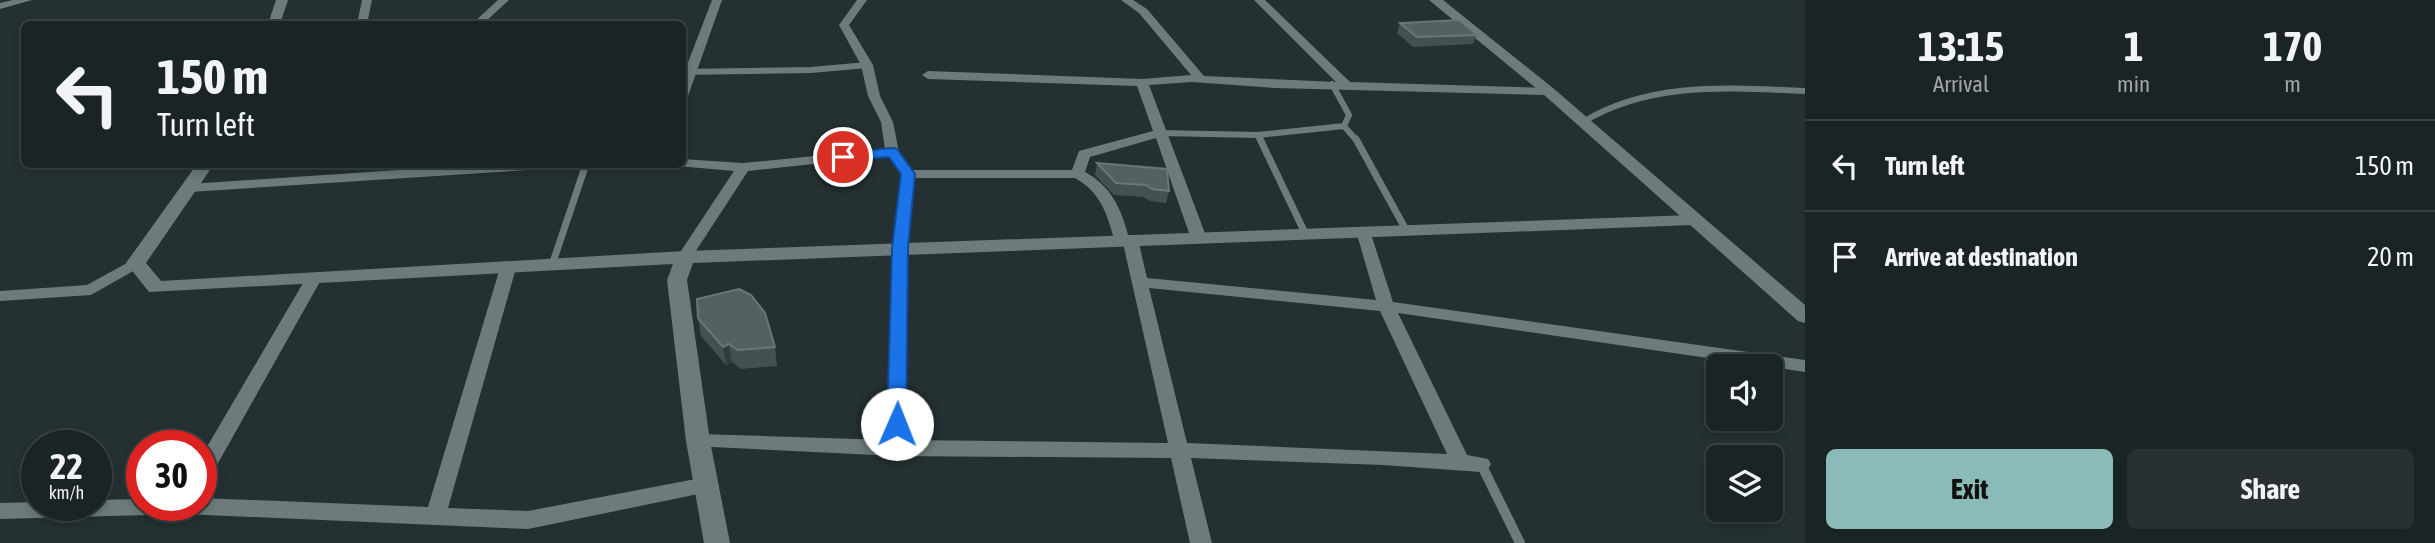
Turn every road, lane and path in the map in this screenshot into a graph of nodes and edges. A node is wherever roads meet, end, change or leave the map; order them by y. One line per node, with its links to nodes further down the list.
1 (27, 0): 10 (street)
2 (282, 0): 11 (street)
3 (367, 0): 12 (street)
4 (504, 0): 13 (street)
5 (717, 0): 15 (street)
6 (862, 0): 14 (street)
7 (1126, 0): 18 (street)
8 (1259, 0): 21 (street)
9 (1435, 0): 22 (street)
10 (0, 6)
11 (275, 21)
12 (363, 21)
13 (480, 21)
14 (867, 65): 16 (lane); 28 (street)
15 (686, 70)
16 (686, 72)
17 (928, 75): 19 (street)
18 (1198, 76): 19 (street); 20 (street)
19 (1142, 83): 26 (street)
20 (1332, 84): 21 (street); 25 (lane)
21 (1345, 84): 22 (street)
22 (1548, 91): 24 (street)
23 (1805, 91): 24 (lane)
24 (1583, 122): 38 (street)
25 (1345, 126): 27 (lane); 39 (lane)
26 (1160, 133): 27 (lane); 36 (street); 42 (street)
27 (1258, 135): 41 (lane)
28 (892, 152): 30 (street); 35 (street)
29 (686, 163): 30 (street)
30 (743, 167): 45 (street)
31 (203, 168): 37 (street)
32 (447, 168): 34 (street)
33 (585, 168): 47 (lane)
34 (391, 170): 37 (street)
35 (908, 174): 36 (street); 44 (street)
36 (1078, 174): 43 (street)
37 (190, 188): 46 (street)
38 (1692, 220): 39 (street); 53 (street)
39 (1406, 230): 40 (street)
40 (1363, 231): 41 (street); 52 (street)
41 (1305, 233): 42 (street)
42 (1198, 236): 43 (street)
43 (1126, 239): 44 (street); 50 (street)
44 (900, 248): 45 (street); 57 (street)
45 (685, 257): 47 (street); 55 (street)
46 (136, 263): 49 (street); 51 (street)
47 (552, 265): 48 (street)
48 (508, 268): 49 (street); 65 (street)
49 (314, 278): 56 (street)
50 (1140, 282): 52 (street); 58 (street)
51 (0, 296)
52 (1387, 306): 54 (street); 59 (street)
53 (1805, 316)
54 (1805, 366)
55 (698, 441): 57 (street); 61 (street)
56 (217, 447)
57 (897, 449): 58 (street)
58 (1179, 450): 59 (street); 67 (street)
59 (1460, 463): 60 (street)
60 (1481, 464): 68 (lane)
61 (706, 485): 65 (street); 66 (street)
62 (217, 507): 65 (street)
63 (126, 508): 64 (street)
64 (0, 511)
65 (436, 516)
66 (717, 543)
67 (1201, 543)
68 (1520, 543)

